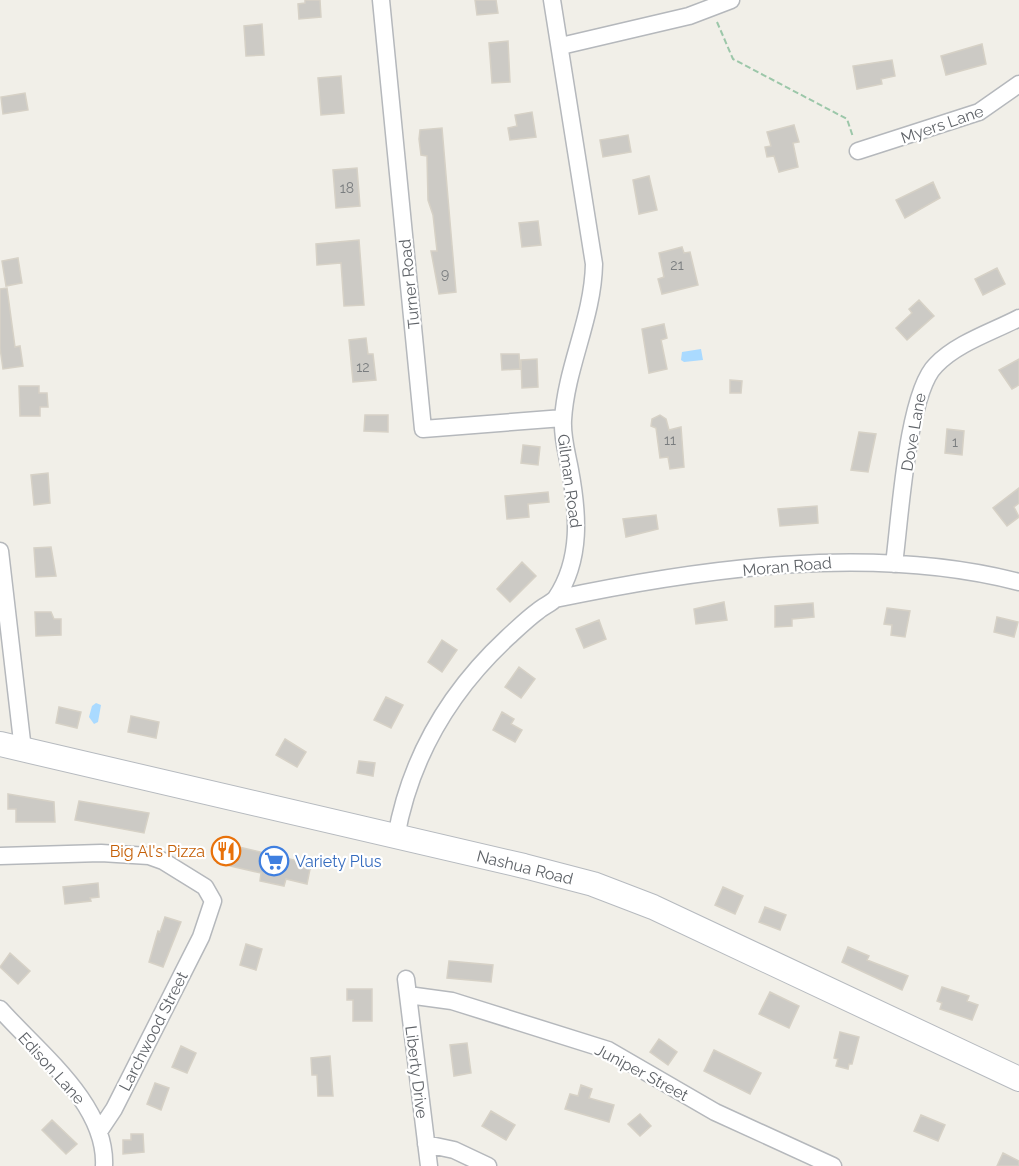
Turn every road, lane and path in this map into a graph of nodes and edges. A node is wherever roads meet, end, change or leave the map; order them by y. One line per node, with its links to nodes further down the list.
1 (381, 0): 9 (street, Turner Road)
2 (552, 0): 5 (street, Gilman Road)
3 (732, 0): 4 (street)
4 (714, 8): 5 (street); 7 (path)
5 (561, 46): 9 (street, Gilman Road)
6 (1019, 84): 7 (street, Myers Lane)
7 (858, 151)
8 (1019, 318): 11 (street, Dove Lane)
9 (563, 418): 13 (street, Gilman Road)
10 (0, 551): 14 (street)
11 (894, 564): 12 (street, Moran Road); 13 (street, Moran Road)
12 (1019, 582)
13 (555, 599): 15 (street, Gilman Road)
14 (11, 747): 15 (main road, Nashua Road)
15 (396, 837): 19 (main road, Nashua Road)
16 (0, 856): 20 (street, Larchwood Street)
17 (407, 987): 21 (street, Liberty Drive); 25 (street, Juniper Street)
18 (0, 1009): 20 (street, Edison Lane)
19 (1019, 1079)
20 (100, 1130): 22 (street)
21 (426, 1144): 23 (street, Liberty Drive); 24 (street)
22 (104, 1166)
23 (429, 1166)
24 (488, 1166)
25 (833, 1166)

